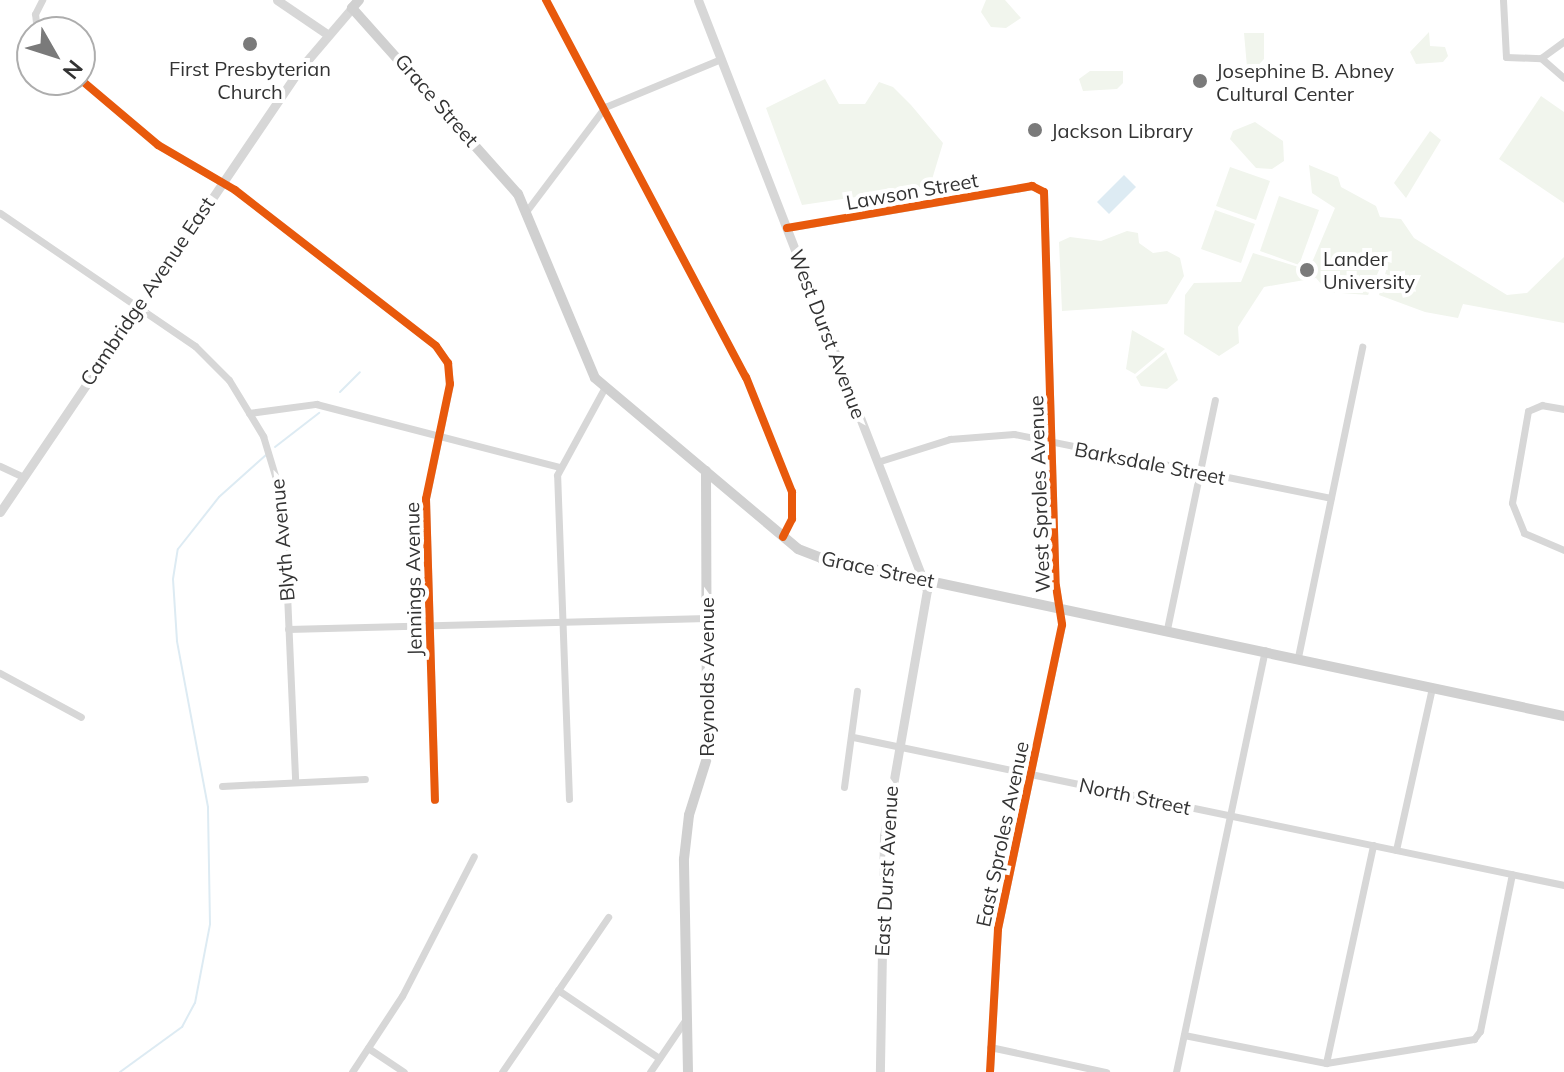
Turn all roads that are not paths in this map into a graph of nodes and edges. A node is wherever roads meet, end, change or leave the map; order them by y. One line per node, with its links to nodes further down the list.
1 (277, 0): 5 (street)
2 (698, 0): 8 (street, West Durst Avenue)
3 (1503, 0): 7 (street)
4 (355, 4): 5 (street, Cambridge Avenue East); 13 (main road, Grace Street)
5 (327, 34): 11 (street, Cambridge Avenue East)
6 (1564, 41): 7 (street)
7 (1541, 58): 9 (street)
8 (721, 59): 13 (street); 15 (street, West Durst Avenue)
9 (1564, 78)
10 (96, 93): 11 (street, Jennings Avenue)
11 (221, 183): 16 (street, Cambridge Avenue East); 22 (street, Jennings Avenue)
12 (1042, 189): 15 (street, Lawson Street); 23 (street, West Sproles Avenue)
13 (528, 209): 18 (main road, Grace Street)
14 (0, 213): 16 (street, Blyth Avenue)
15 (787, 228): 24 (street, West Durst Avenue)
16 (138, 305): 21 (street, Blyth Avenue); 29 (street, Cambridge Avenue East)
17 (1362, 347): 30 (street)
18 (605, 387): 26 (street); 27 (main road, Grace Street)
19 (1215, 400): 28 (street)
20 (1564, 409): 32 (street)
21 (249, 413): 22 (street); 38 (street, Blyth Avenue)
22 (439, 435): 26 (street); 37 (street, Jennings Avenue)
23 (1052, 443): 24 (street, Barksdale Street); 28 (street, Barksdale Street); 34 (street, West Sproles Avenue)
24 (877, 462): 33 (street, West Durst Avenue)
25 (0, 466): 29 (street)
26 (560, 467): 36 (street)
27 (706, 471): 33 (main road, Grace Street); 35 (main road, Reynolds Avenue)
28 (1200, 472): 30 (street, Barksdale Street); 39 (street)
29 (21, 476): 31 (street, Cambridge Avenue East)
30 (1331, 498): 41 (street)
31 (0, 512)
32 (1564, 550)
33 (924, 578): 34 (main road, Grace Street); 48 (street, East Durst Avenue)
34 (1058, 606): 39 (main road, Grace Street); 49 (street, East Sproles Avenue)
35 (707, 618): 36 (street); 64 (main road, Reynolds Avenue)
36 (563, 622): 37 (street); 54 (street)
37 (430, 625): 38 (street); 55 (street, Jennings Avenue)
38 (288, 629): 51 (street, Blyth Avenue)
39 (1167, 629): 40 (main road, Grace Street)
40 (1265, 650): 41 (main road, Grace Street); 56 (street)
41 (1298, 657): 43 (main road, Grace Street)
42 (0, 673): 46 (street)
43 (1432, 687): 45 (main road, Grace Street); 58 (street)
44 (857, 691): 47 (street)
45 (1564, 716)
46 (81, 717)
47 (853, 737): 48 (street, North Street); 53 (street)
48 (897, 745): 49 (street, North Street); 75 (street, East Durst Avenue)
49 (1032, 775): 56 (street, North Street); 66 (street, East Sproles Avenue)
50 (365, 779): 51 (street)
51 (295, 782): 52 (street)
52 (222, 786)
53 (844, 787)
54 (569, 799)
55 (435, 800)
56 (1230, 816): 57 (street, North Street); 65 (street)
57 (1373, 845): 58 (street, North Street); 69 (street)
58 (1396, 850): 60 (street)
59 (474, 856): 67 (street)
60 (1512, 874): 61 (street); 69 (street)
61 (1564, 885)
62 (608, 917): 63 (street)
63 (558, 990): 68 (street); 72 (street)
64 (688, 1017): 68 (street); 74 (main road, Reynolds Avenue)
65 (1184, 1035): 69 (street); 78 (street)
66 (990, 1047): 76 (street, East Sproles Avenue); 77 (street)
67 (368, 1048): 70 (street); 71 (street)
68 (659, 1058): 73 (street)
69 (1326, 1063)
70 (352, 1072)
71 (404, 1072)
72 (502, 1072)
73 (650, 1072)
74 (688, 1072)
75 (880, 1072)
76 (990, 1072)
77 (1106, 1072)
78 (1176, 1072)

